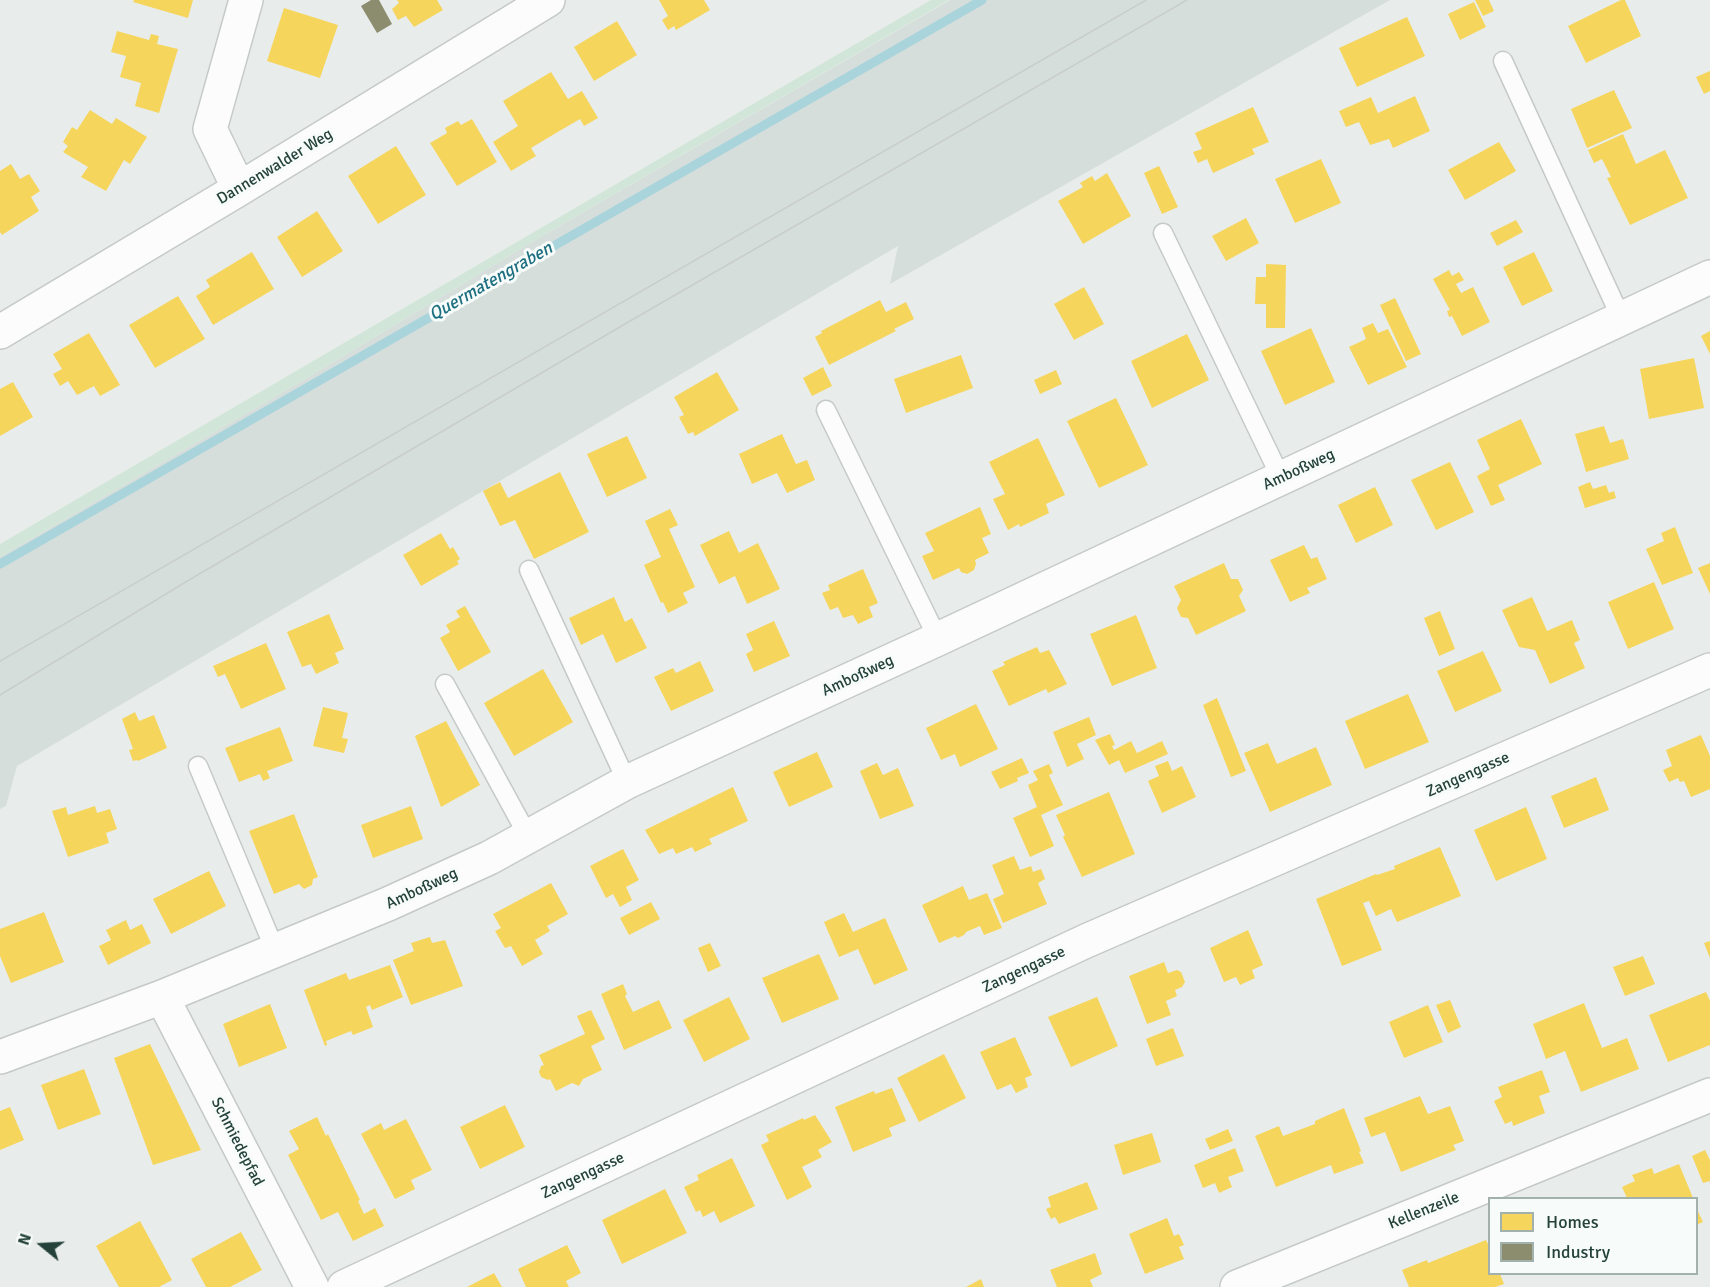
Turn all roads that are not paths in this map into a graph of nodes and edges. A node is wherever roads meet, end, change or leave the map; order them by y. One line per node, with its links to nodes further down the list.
1 (246, 0): 4 (street)
2 (548, 0): 4 (street, Dannenwalder Weg)
3 (1503, 61): 7 (lane)
4 (239, 189): 8 (street, Dannenwalder Weg)
5 (1163, 233): 10 (lane)
6 (1710, 277): 7 (street, Amboßweg)
7 (1622, 320): 10 (street, Amboßweg)
8 (0, 332)
9 (826, 410): 12 (lane)
10 (1281, 478): 12 (street, Amboßweg)
11 (528, 570): 16 (lane)
12 (938, 639): 16 (street, Amboßweg)
13 (1710, 670): 23 (street, Zangengasse)
14 (446, 684): 17 (lane)
15 (198, 766): 18 (lane)
16 (627, 782): 17 (street, Amboßweg)
17 (528, 837): 18 (street, Amboßweg)
18 (275, 950): 19 (street, Amboßweg)
19 (162, 998): 20 (street, Amboßweg); 22 (street, Schmiedepfad)
20 (0, 1057)
21 (1710, 1095): 24 (street, Kellenzeile)
22 (312, 1287)
23 (344, 1287)
24 (1237, 1287)

